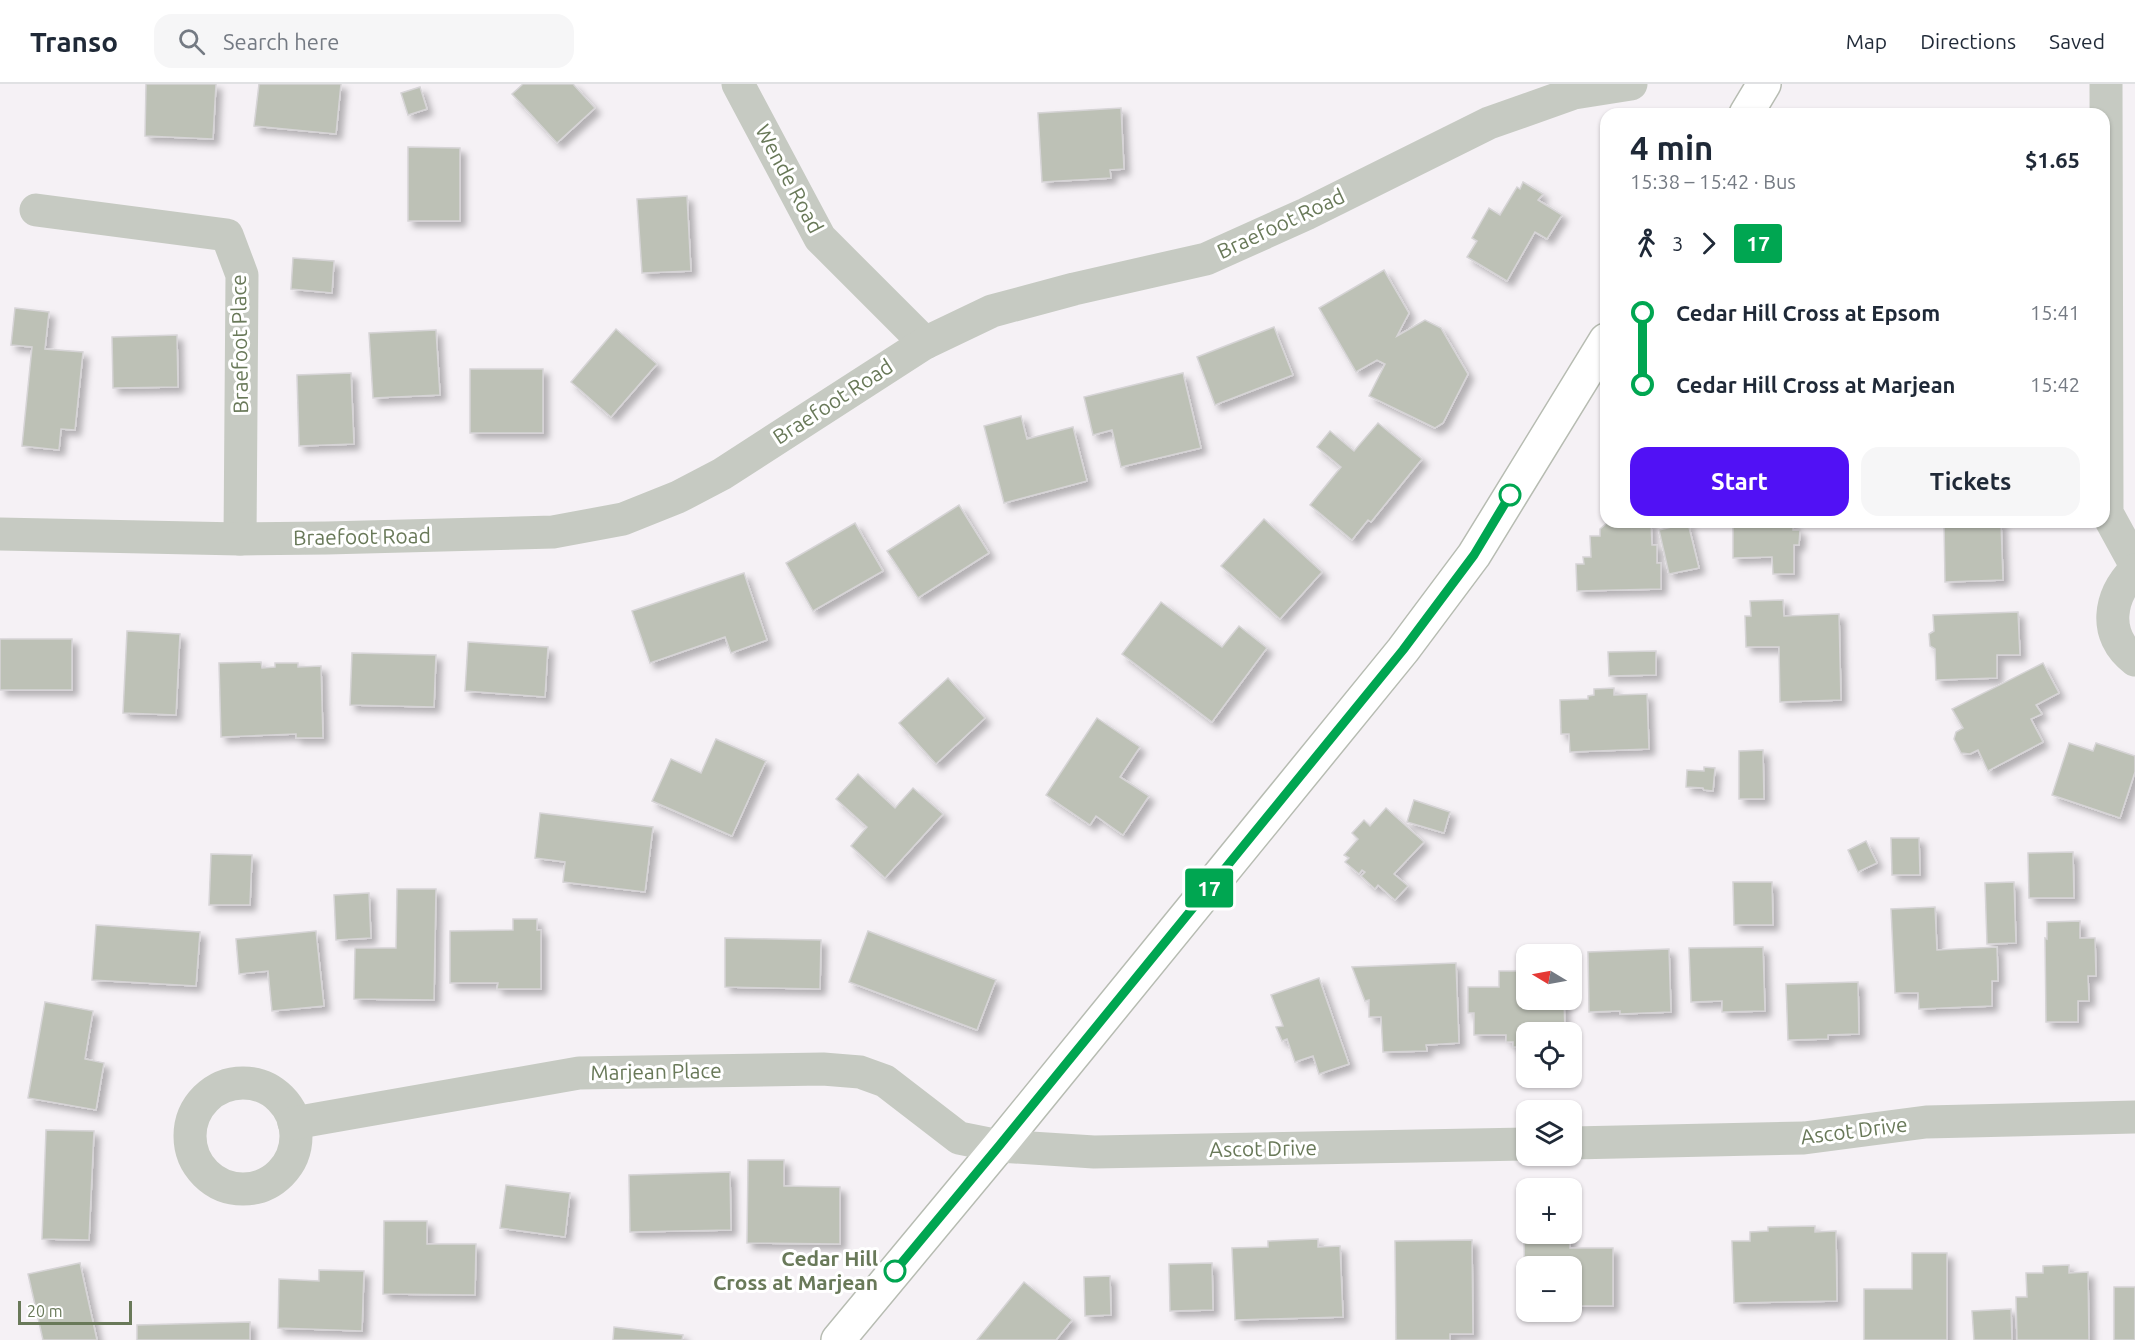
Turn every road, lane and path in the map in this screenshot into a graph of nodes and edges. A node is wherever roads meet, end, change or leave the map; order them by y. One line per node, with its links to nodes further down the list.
1 (738, 84): 8 (street, Wende Road)
2 (1631, 84): 8 (street, Braefoot Road)
3 (1764, 84): 5 (main road)
4 (2106, 84): 6 (street)
5 (1750, 108)
6 (2106, 108)
7 (36, 210): 12 (street, Braefoot Place)
8 (925, 343): 12 (street, Braefoot Road)
9 (1600, 350): 20 (main road)
10 (2110, 518): 13 (street)
11 (0, 534): 12 (street, Braefoot Road)
12 (240, 539)
13 (2135, 564)
14 (2135, 570): 15 (street)
15 (2135, 660)
16 (2135, 1117): 18 (street, Ascot Drive)
17 (294, 1124): 20 (street, Marjean Place)
18 (1582, 1143)
19 (1516, 1144): 20 (street, Ascot Drive)
20 (999, 1146): 21 (main road)
21 (838, 1340)

